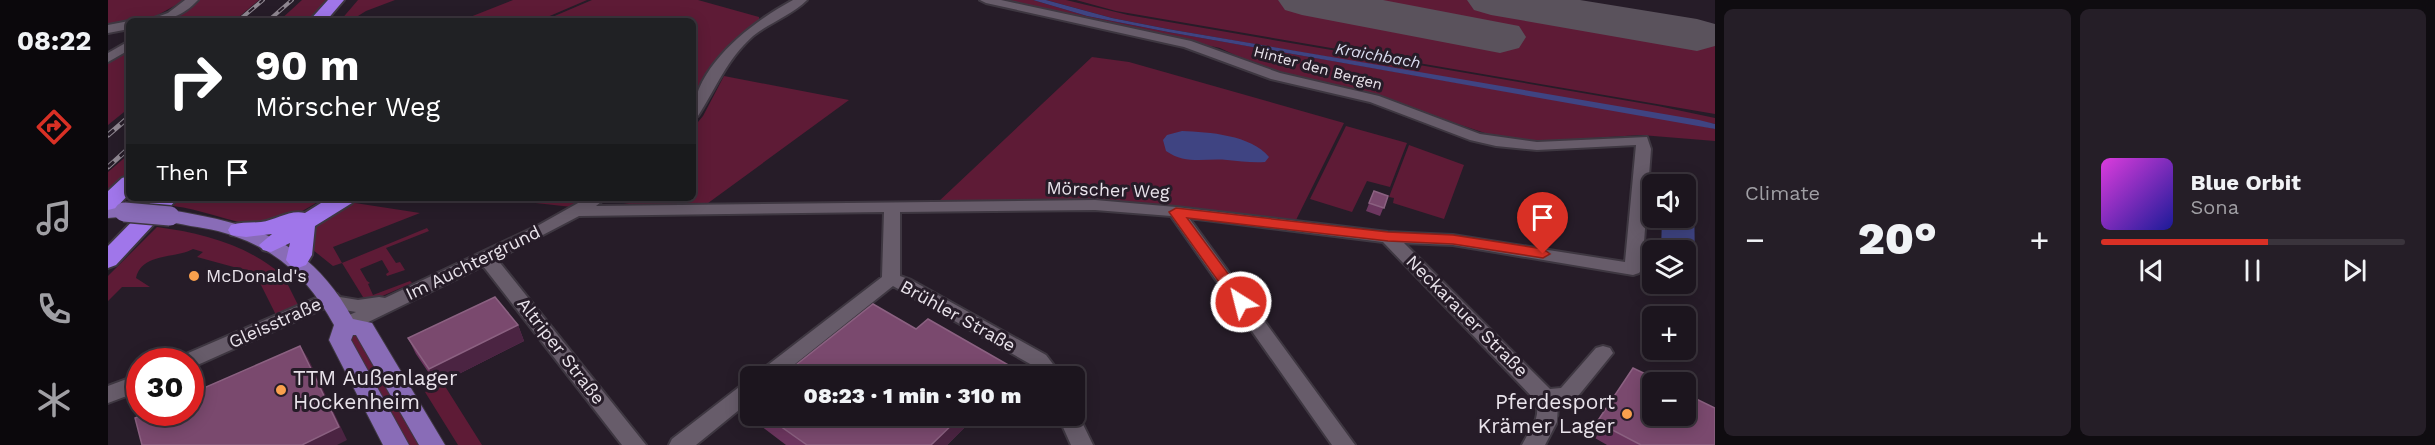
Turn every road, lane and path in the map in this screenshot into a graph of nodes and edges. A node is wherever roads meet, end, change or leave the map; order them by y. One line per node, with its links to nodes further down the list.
1 (192, 0): 6 (street)
2 (336, 0): 7 (highway)
3 (348, 0): 8 (highway)
4 (801, 0): 13 (street)
5 (986, 0): 30 (street, Hinter den Bergen)
6 (163, 18)
7 (320, 18)
8 (332, 18)
9 (126, 26): 10 (street)
10 (108, 29)
11 (126, 47): 12 (street)
12 (108, 58)
13 (696, 108)
14 (129, 201): 18 (main road, bridge)
15 (147, 201): 25 (highway)
16 (337, 201): 20 (highway)
17 (593, 201): 21 (street, Im Auchtergrund)
18 (169, 207): 23 (main road); 28 (highway)
19 (892, 209): 21 (street, Mörscher Weg); 22 (street, Mörscher Weg); 31 (street)
20 (315, 211): 23 (highway); 26 (highway); 29 (highway)
21 (578, 211): 27 (street, Im Auchtergrund)
22 (1176, 212): 24 (street, Mörscher Weg); 49 (street)
23 (239, 230): 26 (main road)
24 (1388, 237): 30 (street, Mörscher Weg); 41 (street, Neckarauer Straße)
25 (108, 241)
26 (267, 242): 29 (main road)
27 (486, 257): 32 (street, Im Auchtergrund); 46 (street, Altriper Straße)
28 (108, 260)
29 (298, 260): 33 (main road)
30 (1633, 269)
31 (891, 279): 37 (street); 38 (street, Brühler Straße)
32 (401, 298): 33 (street); 34 (street, Im Auchtergrund)
33 (332, 301): 34 (main road); 36 (street, Gleisstraße)
34 (345, 325): 44 (main road); 45 (main road)
35 (1603, 353): 41 (street)
36 (204, 354)
37 (780, 366)
38 (1044, 366)
39 (126, 388): 40 (street)
40 (108, 395)
41 (1545, 397): 50 (street)
42 (740, 398): 47 (street)
43 (1073, 426): 48 (street)
44 (396, 445)
45 (432, 445)
46 (635, 445)
47 (680, 445)
48 (1082, 445)
49 (1344, 445)
50 (1533, 445)

